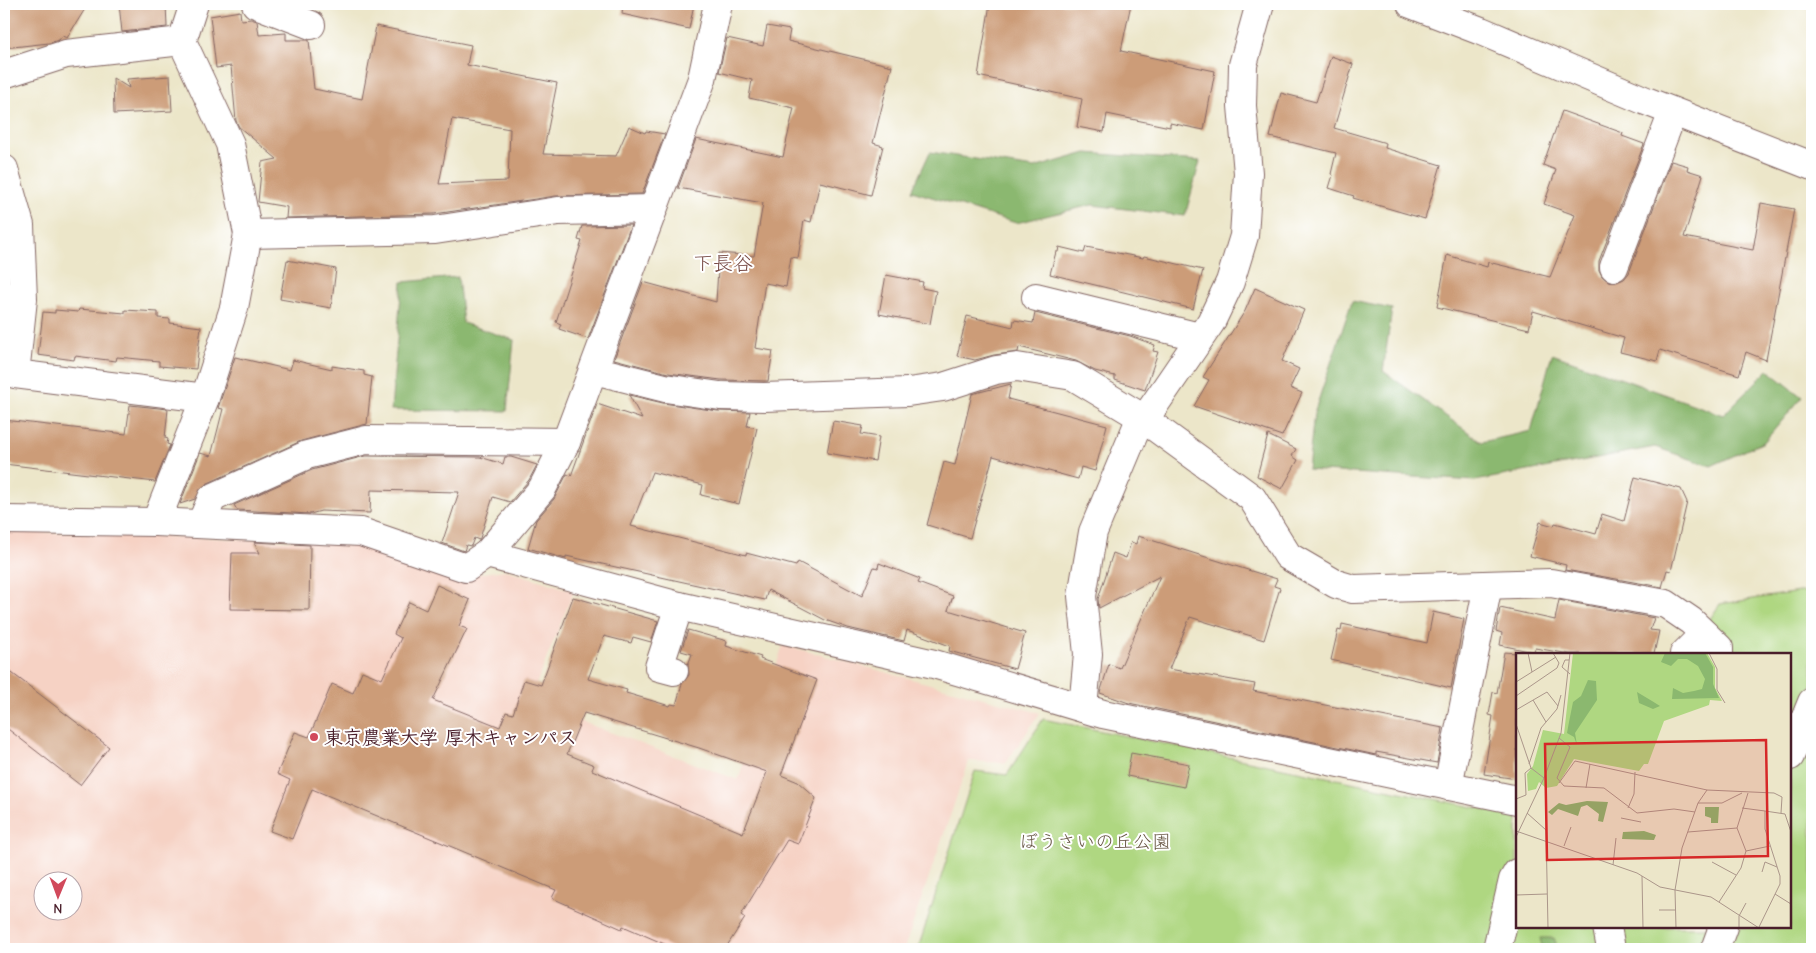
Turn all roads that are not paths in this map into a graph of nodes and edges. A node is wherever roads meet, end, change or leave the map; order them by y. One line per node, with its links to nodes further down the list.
1 (194, 4): 7 (street)
2 (256, 4): 6 (street)
3 (718, 4): 12 (street)
4 (1260, 4): 16 (street)
5 (1411, 4): 9 (street)
6 (311, 25)
7 (182, 41): 8 (street); 13 (street)
8 (4, 74)
9 (1672, 112): 10 (street); 14 (street)
10 (1812, 166)
11 (4, 169): 18 (street)
12 (653, 209): 13 (street); 17 (street)
13 (248, 234): 19 (street)
14 (1614, 267)
15 (1036, 297): 16 (street)
16 (1200, 337): 20 (street)
17 (594, 370): 20 (street); 21 (street)
18 (9, 374): 19 (street)
19 (205, 398): 23 (street)
20 (1142, 418): 26 (street); 32 (street)
21 (566, 442): 24 (street); 25 (street)
22 (4, 520): 23 (street)
23 (156, 522): 24 (street)
24 (201, 524): 25 (street)
25 (487, 554): 27 (street)
26 (1488, 585): 28 (street); 34 (street)
27 (678, 606): 30 (street); 32 (street)
28 (1712, 644): 29 (street)
29 (1687, 653)
30 (659, 667)
31 (1812, 702): 33 (street)
32 (1083, 708): 34 (street)
33 (1791, 754)
34 (1448, 786): 35 (street)
35 (1516, 800)
36 (1516, 875): 39 (street)
37 (1607, 928): 40 (street)
38 (1723, 928): 41 (street)
39 (1497, 949)
40 (1611, 949)
41 (1715, 949)

